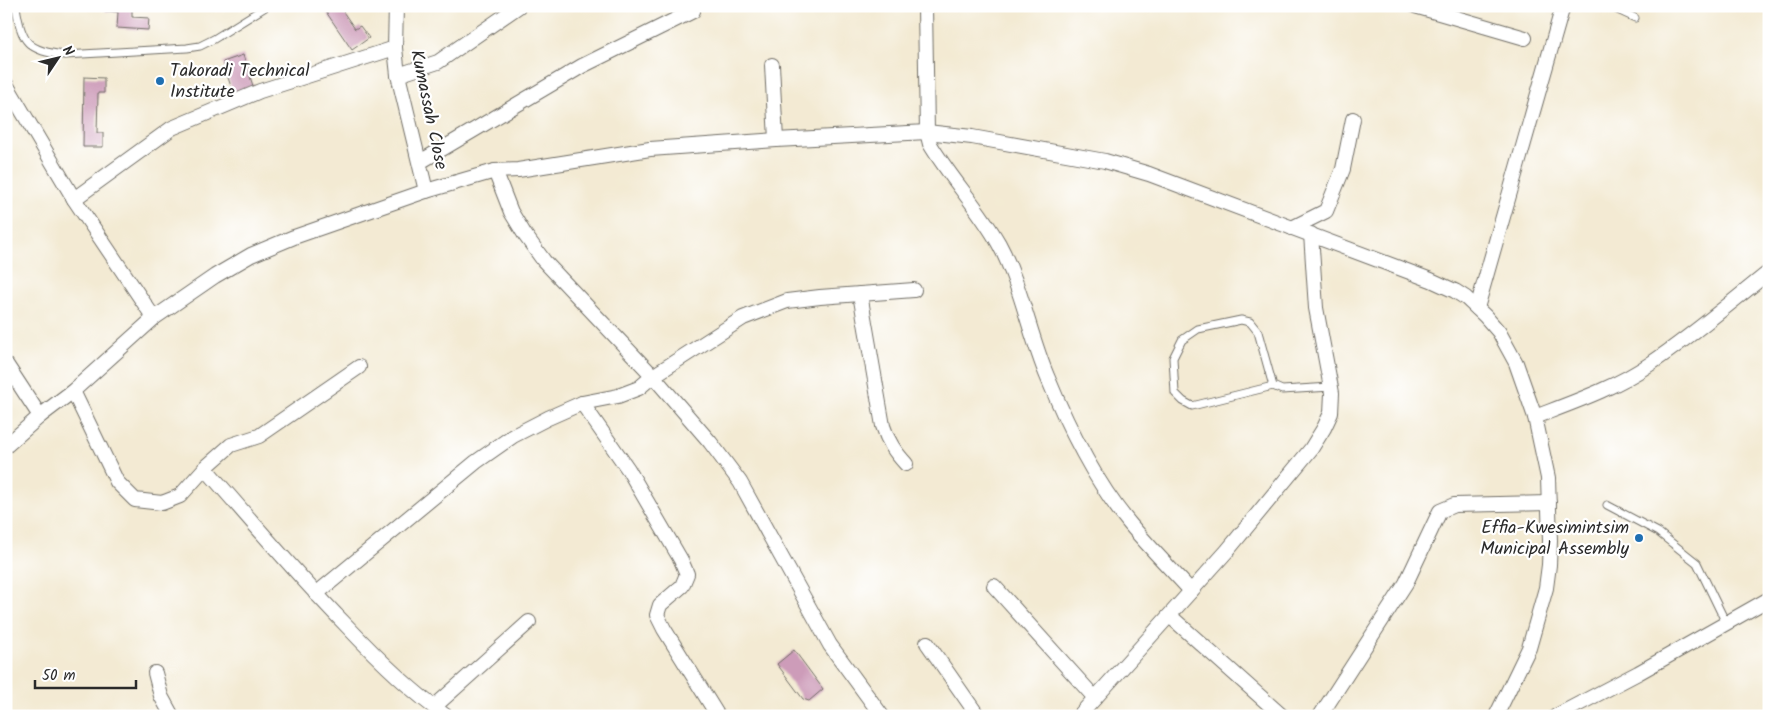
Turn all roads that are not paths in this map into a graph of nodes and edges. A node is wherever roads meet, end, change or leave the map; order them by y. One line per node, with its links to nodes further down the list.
1 (16, 6): 2 (lane)
2 (267, 6)
3 (519, 6): 14 (street)
4 (925, 6): 17 (street)
5 (1415, 6): 11 (street)
6 (1563, 6): 28 (street)
7 (1609, 6): 10 (lane)
8 (397, 7): 12 (street, Kumassah Close)
9 (693, 11): 19 (street)
10 (1635, 18)
11 (1526, 38)
12 (395, 48): 14 (street, Kumassah Close); 22 (street)
13 (772, 65): 18 (street)
14 (398, 75): 19 (street, Kumassah Close)
15 (6, 84): 22 (street)
16 (1353, 119): 23 (street)
17 (927, 132): 18 (street); 23 (street); 45 (street)
18 (776, 140): 20 (street)
19 (420, 162): 21 (street, Kumassah Close)
20 (495, 170): 21 (street); 32 (street)
21 (426, 191): 29 (street)
22 (74, 199): 29 (street)
23 (1292, 228): 24 (street)
24 (1311, 234): 28 (street); 34 (street)
25 (1769, 272): 38 (street)
26 (914, 290): 27 (street)
27 (860, 294): 32 (street); 40 (street)
28 (1477, 308): 38 (street)
29 (154, 318): 35 (street)
30 (6, 364): 37 (street)
31 (359, 367): 41 (street)
32 (653, 376): 36 (street); 59 (street)
33 (1273, 386): 33 (lane); 34 (lane)
34 (1331, 387): 45 (street)
35 (73, 391): 37 (street); 41 (street)
36 (582, 403): 46 (street); 58 (street)
37 (40, 416): 39 (street)
38 (1535, 417): 42 (street)
39 (6, 446)
40 (906, 464)
41 (205, 468): 46 (street)
42 (1549, 503): 62 (street); 63 (street)
43 (1607, 505): 50 (lane)
44 (994, 586): 53 (street)
45 (1191, 591): 48 (street)
46 (316, 594): 54 (street)
47 (1769, 599): 50 (street)
48 (1170, 616): 53 (street); 61 (street)
49 (528, 622): 54 (street)
50 (1726, 623): 64 (street)
51 (927, 643): 60 (street)
52 (155, 673): 56 (street)
53 (1095, 698): 55 (street)
54 (434, 707): 57 (street)
55 (1082, 715)
56 (172, 716)
57 (446, 716)
58 (718, 716)
59 (882, 716)
60 (978, 716)
61 (1282, 716)
62 (1320, 716)
63 (1496, 716)
64 (1556, 716)

